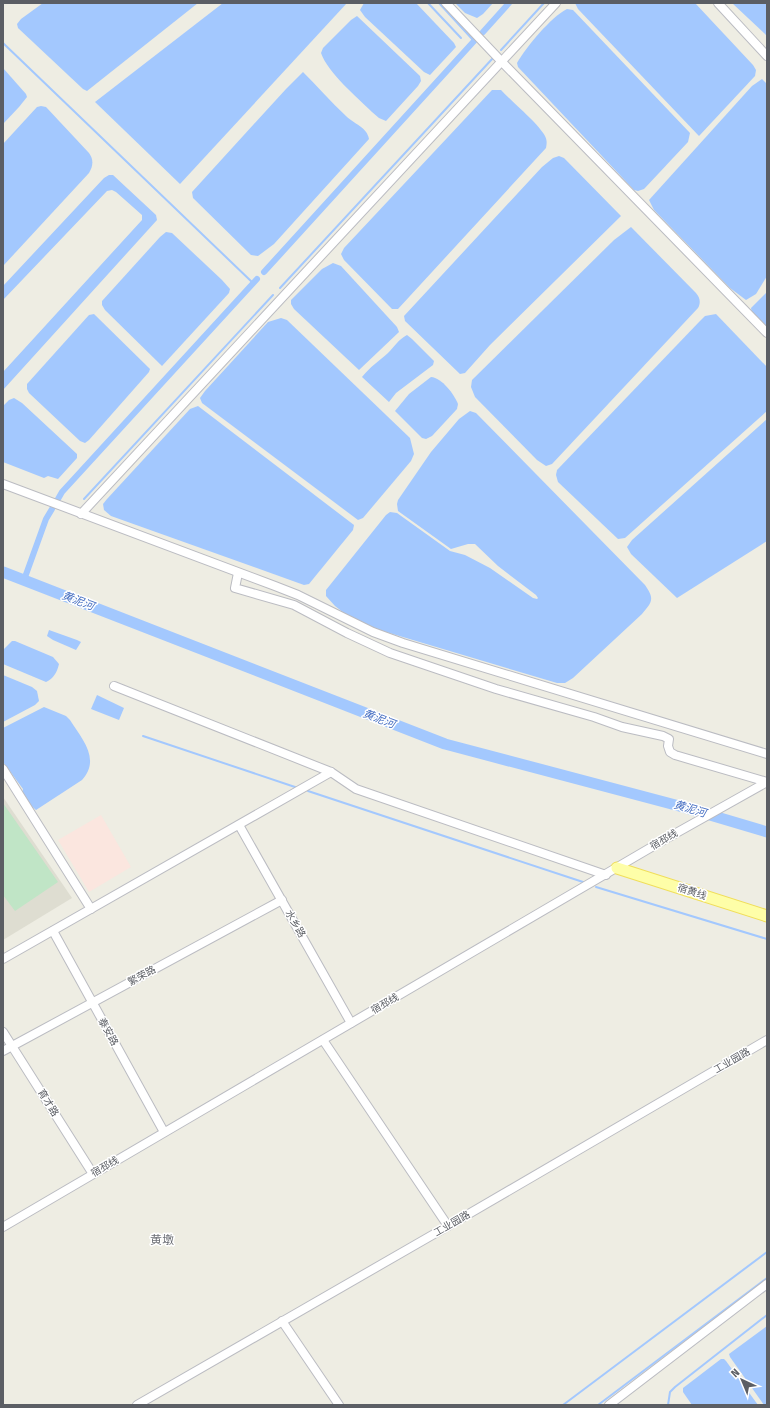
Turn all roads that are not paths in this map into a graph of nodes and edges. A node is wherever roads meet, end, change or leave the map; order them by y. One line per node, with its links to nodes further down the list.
1 (446, 3): 5 (street)
2 (556, 3): 5 (street)
3 (718, 3): 4 (street)
4 (767, 56)
5 (502, 62): 6 (street); 8 (street)
6 (767, 333)
7 (3, 484): 8 (street)
8 (81, 514): 9 (street)
9 (238, 573): 10 (street); 11 (street)
10 (298, 595): 11 (street); 13 (street)
11 (294, 605): 16 (street)
12 (114, 686): 15 (street)
13 (767, 754)
14 (3, 769): 21 (street)
15 (331, 772): 17 (street); 19 (street)
16 (767, 782): 18 (street, 宿邳线)
17 (239, 825): 20 (street, 水乡路); 21 (street)
18 (617, 868): 19 (street, 宿邳线); 22 (main road, 宿黄线)
19 (606, 874): 26 (street, 宿邳线)
20 (282, 900): 25 (street, 繁荣路); 26 (street, 水乡路)
21 (91, 909): 23 (street)
22 (767, 916)
23 (53, 931): 24 (street); 25 (street, 泰安路)
24 (3, 959)
25 (92, 1003): 30 (street, 繁荣路); 32 (street, 泰安路)
26 (352, 1023): 28 (street, 宿邳线)
27 (3, 1032): 30 (street, 育才路)
28 (323, 1040): 32 (street, 宿邳线); 35 (street)
29 (767, 1040): 35 (street, 工业园路)
30 (12, 1046): 31 (street, 繁荣路); 33 (street, 育才路)
31 (3, 1051)
32 (164, 1132): 33 (street, 宿邳线)
33 (93, 1174): 34 (street, 宿邳线)
34 (3, 1226)
35 (448, 1226): 37 (street, 工业园路)
36 (767, 1284): 40 (street)
37 (282, 1321): 38 (street, 工业园路); 39 (street)
38 (137, 1405)
39 (339, 1405)
40 (608, 1405)

